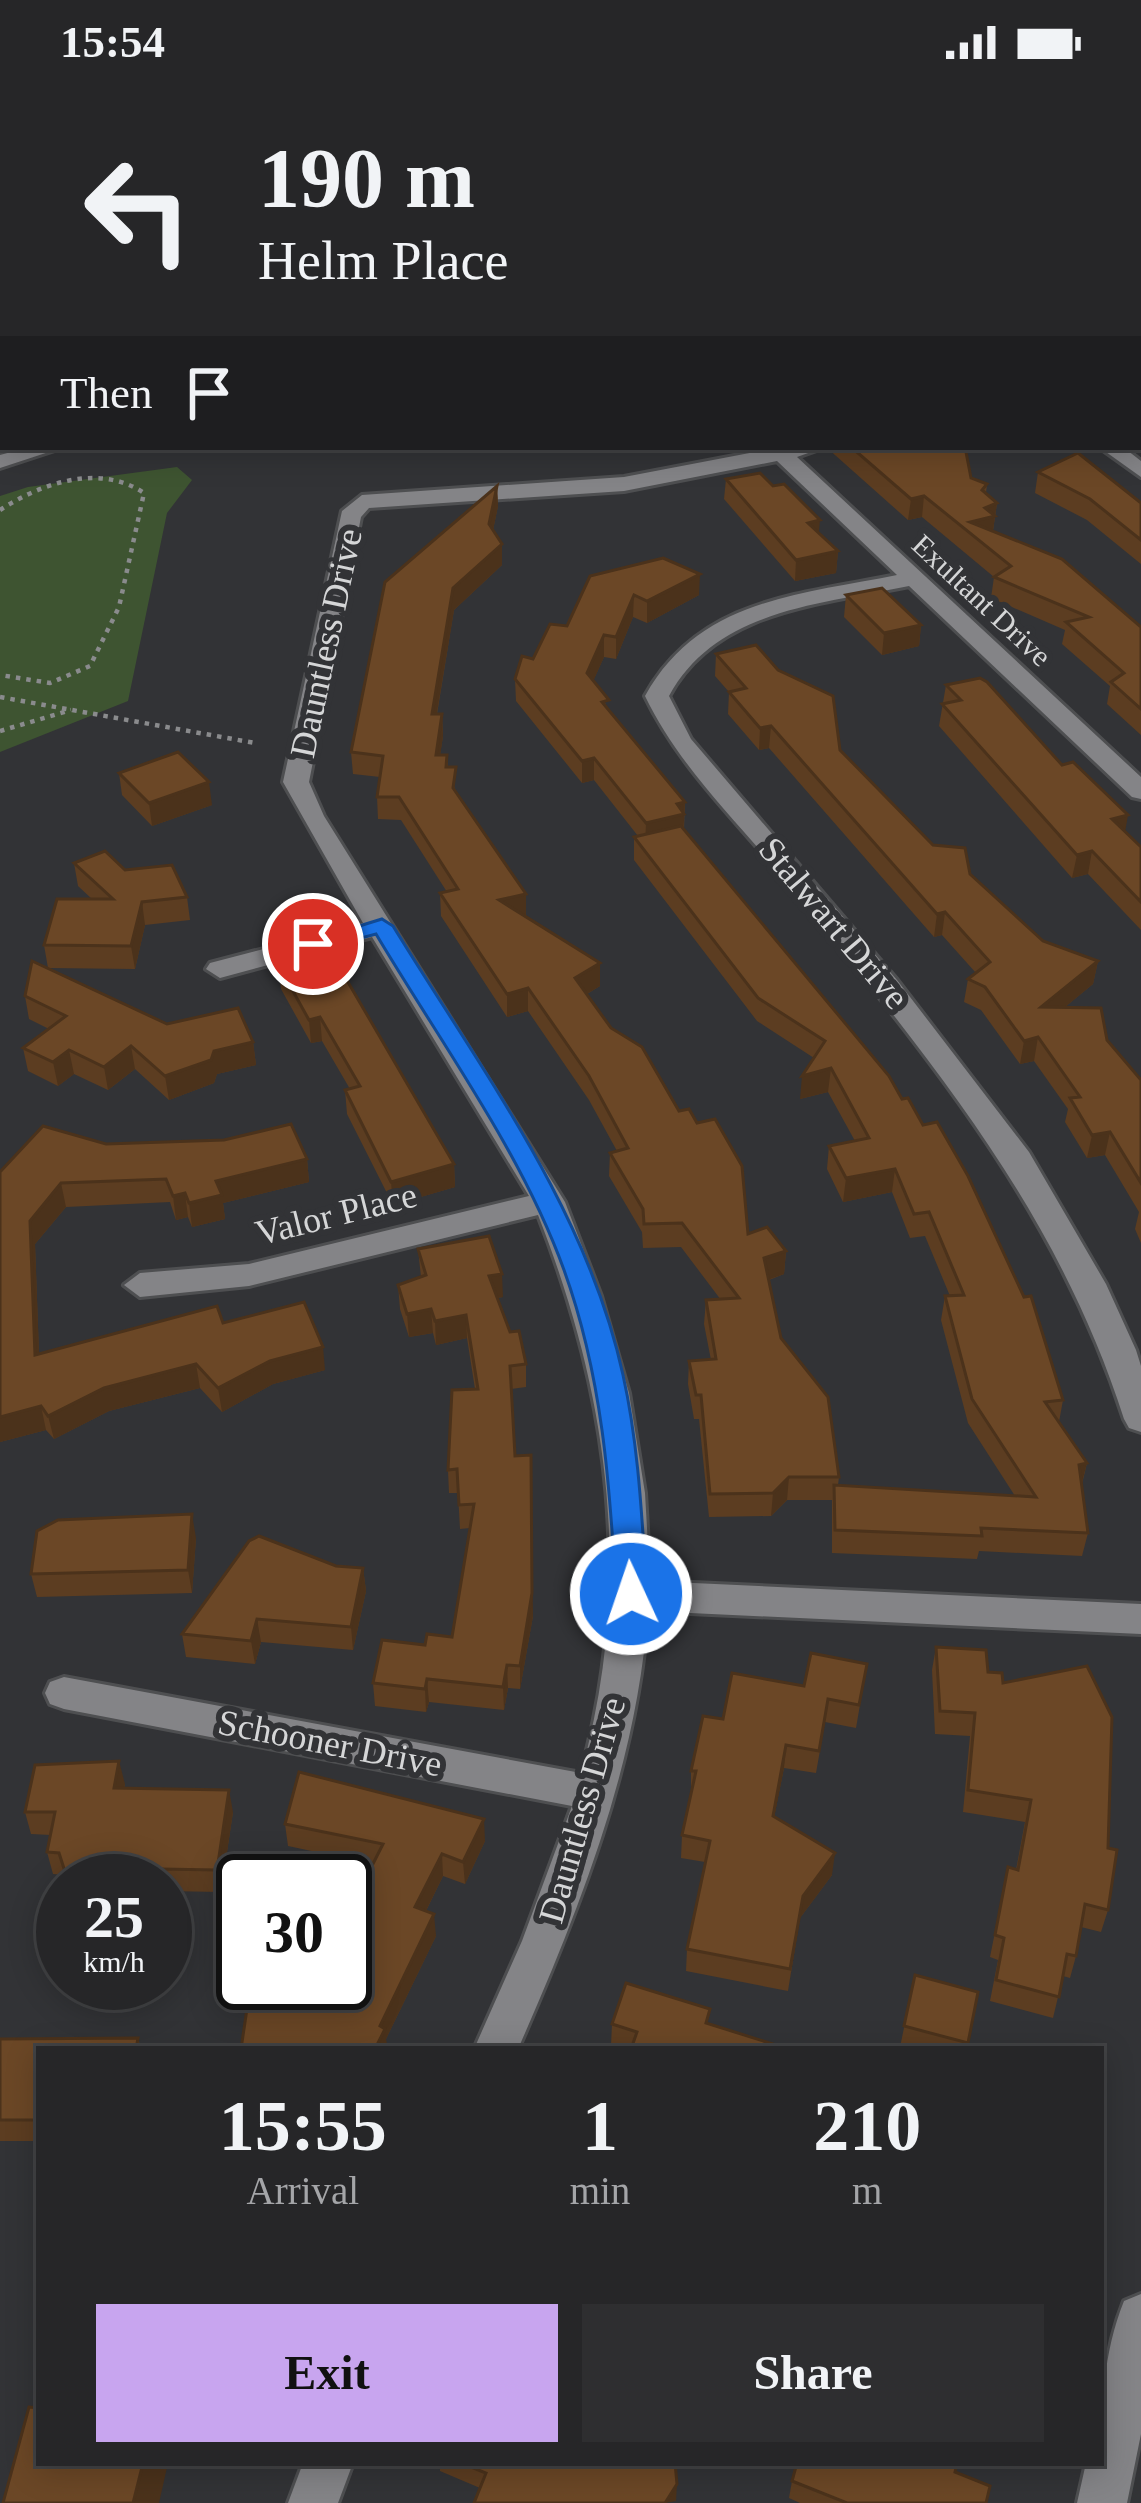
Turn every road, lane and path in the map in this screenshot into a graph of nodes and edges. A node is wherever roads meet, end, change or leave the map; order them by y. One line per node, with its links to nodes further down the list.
1 (42, 450): 5 (street)
2 (800, 450): 4 (street)
3 (1114, 450): 6 (street)
4 (782, 454): 8 (street, Exultant Drive); 15 (street, Dauntless Drive)
5 (0, 462)
6 (1141, 471)
7 (0, 510): 9 (path)
8 (914, 578): 14 (street, Exultant Drive); 19 (street, Stalwart Drive)
9 (0, 675)
10 (0, 697): 11 (path)
11 (72, 710): 12 (path); 13 (path)
12 (0, 731)
13 (255, 743)
14 (1141, 791)
15 (382, 926): 16 (street); 17 (street, Dauntless Drive)
16 (220, 969)
17 (549, 1202): 18 (street, Valor Place); 20 (street, Dauntless Drive)
18 (140, 1285)
19 (1141, 1419)
20 (631, 1594): 21 (street); 23 (street, Dauntless Drive)
21 (1141, 1618)
22 (64, 1694): 23 (street, Schooner Drive)
23 (595, 1793): 24 (street, Dauntless Drive)
24 (497, 2046)
25 (1141, 2318): 28 (street)
26 (327, 2466): 27 (street)
27 (313, 2503)
28 (1102, 2503)

